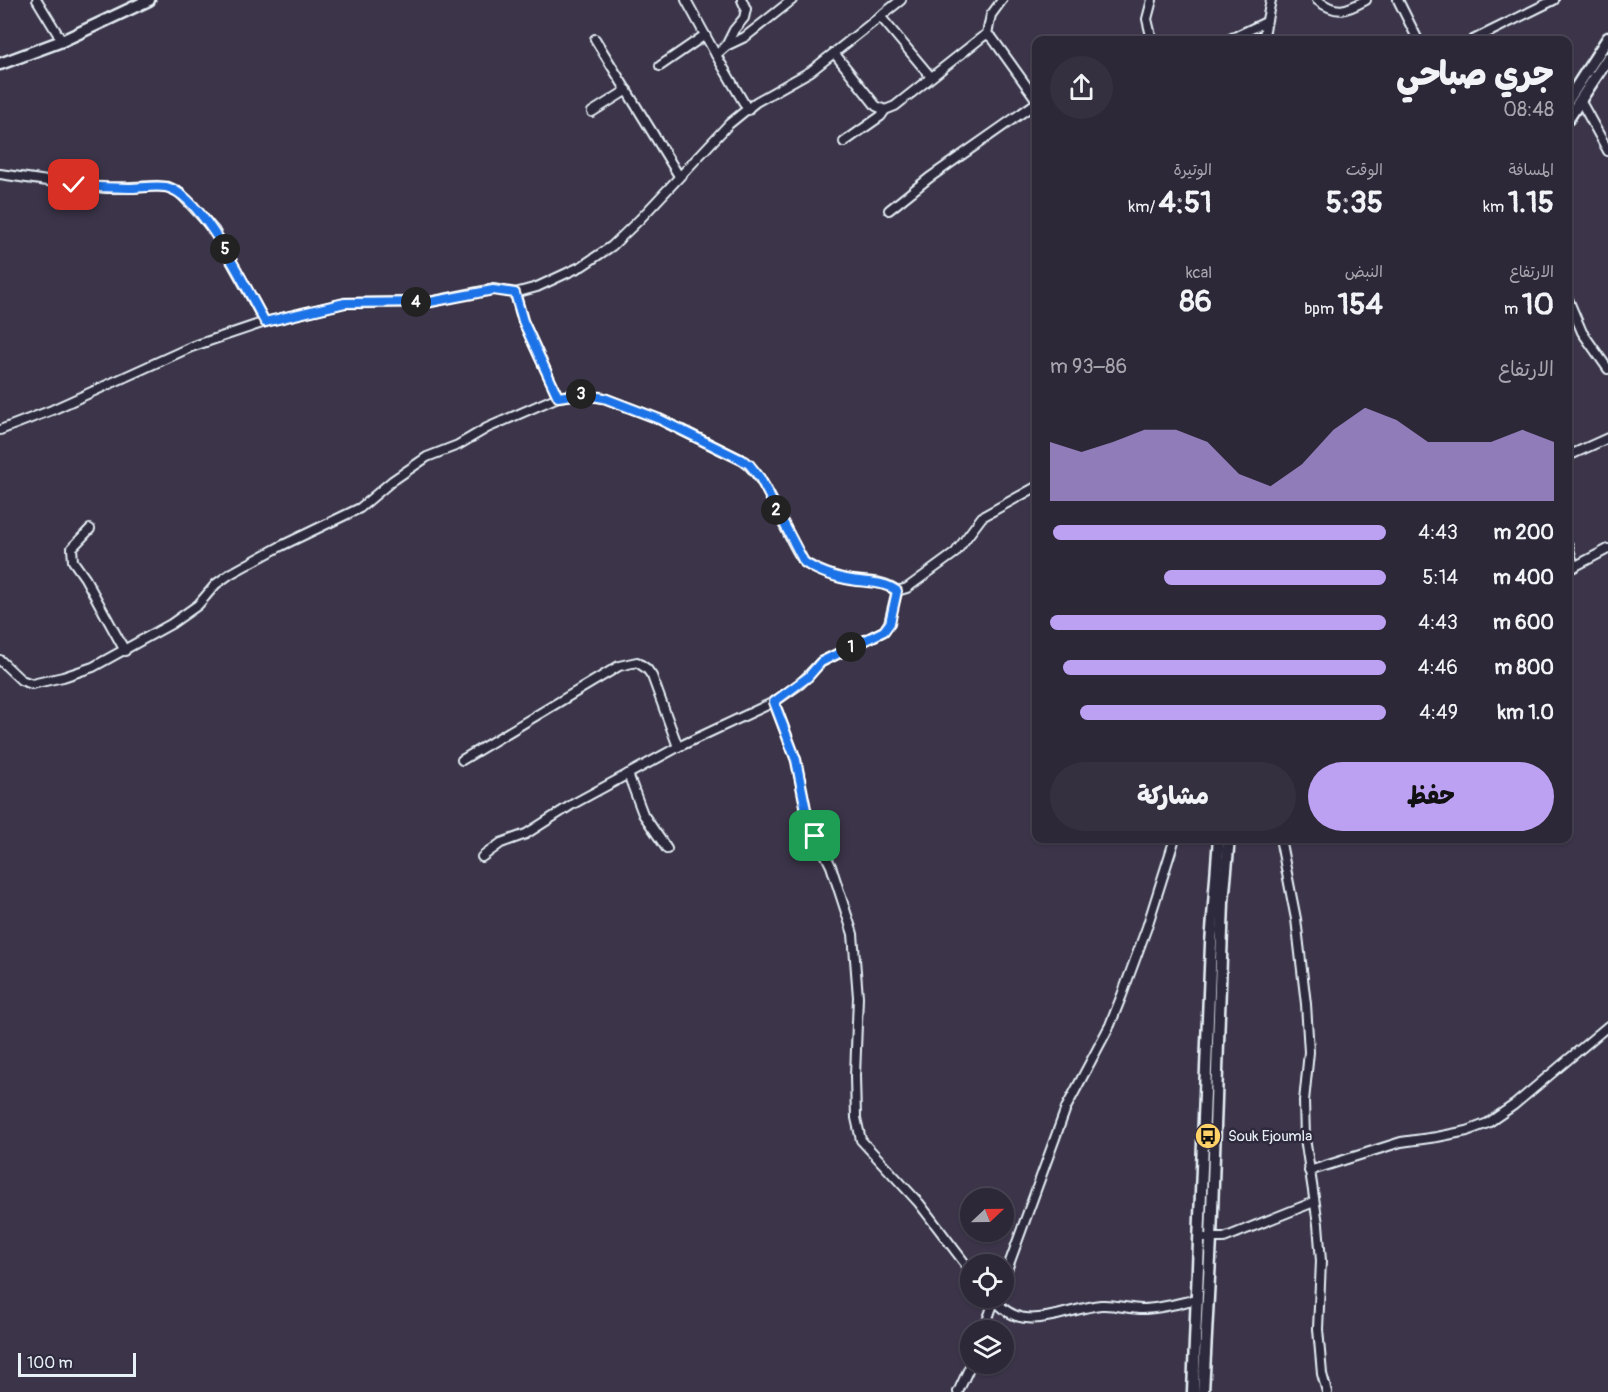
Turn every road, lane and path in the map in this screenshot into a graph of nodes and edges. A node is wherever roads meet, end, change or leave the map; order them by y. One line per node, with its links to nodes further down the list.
1 (37, 0): 25 (street)
2 (149, 0): 25 (main road)
3 (686, 0): 17 (street)
4 (742, 0): 26 (street)
5 (792, 0): 26 (street)
6 (901, 0): 14 (street)
7 (1002, 0): 16 (street)
8 (1152, 0): 18 (street)
9 (1271, 0): 15 (street)
10 (1317, 0): 11 (street)
11 (1366, 0)
12 (1398, 0): 21 (street)
13 (1554, 0): 22 (street)
14 (880, 16): 27 (street); 32 (street)
15 (1266, 22): 19 (street); 20 (street)
16 (987, 34): 32 (street); 35 (street)
17 (705, 35): 28 (street); 31 (street)
18 (1151, 36)
19 (1236, 36)
20 (1264, 36)
21 (1416, 36)
22 (1481, 36)
23 (1608, 38): 34 (main road)
24 (595, 39): 33 (street)
25 (62, 40): 30 (main road)
26 (726, 46): 28 (street)
27 (835, 54): 38 (street); 39 (street)
28 (716, 55): 38 (street)
29 (1608, 58): 36 (main road)
30 (0, 64)
31 (660, 66)
32 (931, 77): 39 (street)
33 (627, 90): 40 (street); 45 (street)
34 (1572, 94)
35 (1032, 95)
36 (1580, 100): 41 (main road); 43 (street)
37 (1032, 104): 46 (street)
38 (748, 110): 45 (street)
39 (885, 110): 42 (street)
40 (592, 112)
41 (1572, 113)
42 (844, 142)
43 (1608, 151)
44 (0, 174): 49 (street)
45 (679, 176): 47 (street)
46 (889, 210)
47 (515, 293): 49 (street); 51 (street)
48 (1572, 308): 50 (street)
49 (265, 322): 52 (street)
50 (1608, 369)
51 (558, 397): 59 (street); 60 (street)
52 (0, 430)
53 (1608, 438): 54 (street)
54 (1572, 454)
55 (1032, 489): 59 (street)
56 (90, 529): 60 (street)
57 (1608, 549): 58 (street)
58 (1572, 567)
59 (897, 591): 62 (street)
60 (125, 651): 61 (street)
61 (0, 660)
62 (774, 702): 63 (street); 78 (street)
63 (678, 747): 64 (street); 65 (street)
64 (462, 760)
65 (628, 774): 70 (street); 71 (street)
66 (1173, 843): 77 (street)
67 (1219, 843): 72 (main road)
68 (1228, 843): 72 (main road)
69 (1281, 843): 74 (street)
70 (667, 849)
71 (482, 857)
72 (1216, 944): 76 (main road)
73 (1608, 1026): 74 (street)
74 (1309, 1171): 75 (street)
75 (1314, 1202): 76 (street); 87 (street)
76 (1205, 1239): 79 (main road); 85 (main road)
77 (1013, 1254)
78 (960, 1257)
79 (1197, 1299): 81 (street); 85 (main road)
80 (992, 1308): 82 (street)
81 (1004, 1310): 82 (street)
82 (990, 1315): 83 (street)
83 (988, 1320)
84 (966, 1374): 86 (street)
85 (1198, 1390)
86 (958, 1392)
87 (1327, 1392)

